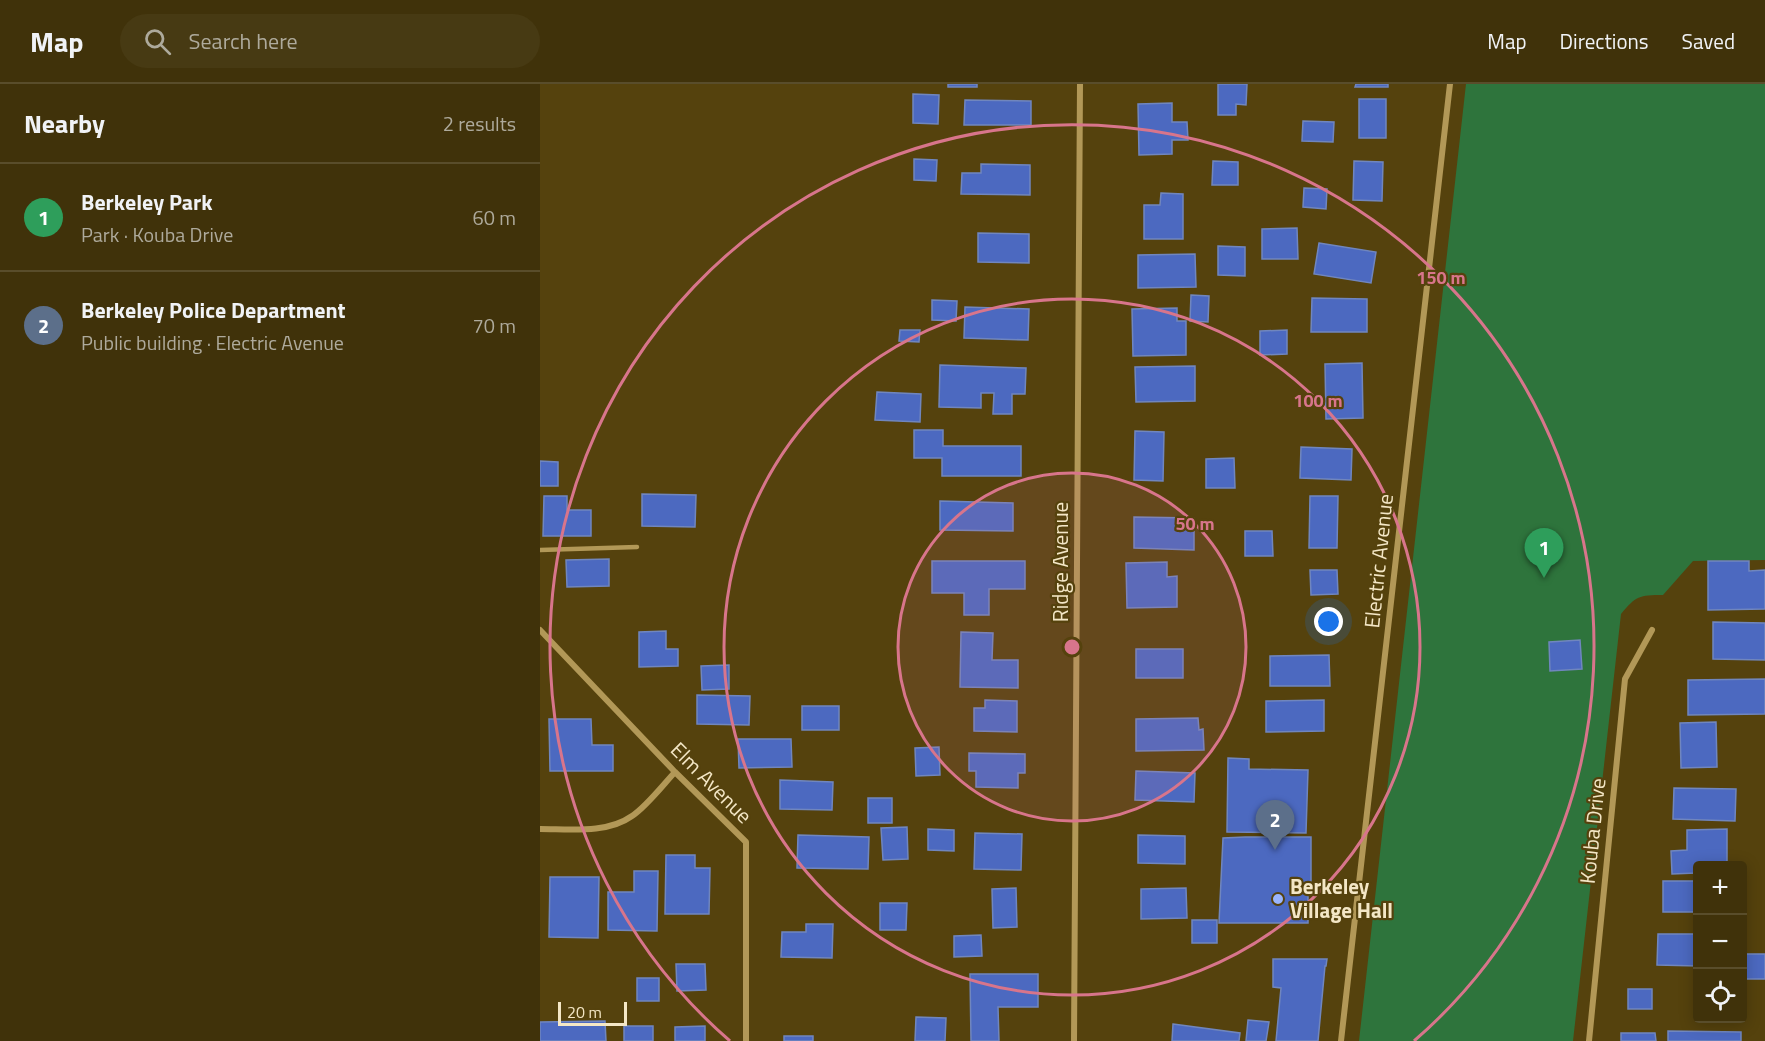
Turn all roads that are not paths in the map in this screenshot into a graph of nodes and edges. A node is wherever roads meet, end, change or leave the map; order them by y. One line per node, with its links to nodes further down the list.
1 (1080, 84): 10 (street, Ridge Avenue)
2 (1450, 84): 11 (street, Electric Avenue)
3 (637, 547): 4 (lane)
4 (540, 550)
5 (540, 630): 7 (street, Elm Avenue)
6 (1652, 630): 12 (street, Kouba Drive)
7 (675, 772): 8 (street); 9 (street, Elm Avenue)
8 (540, 829)
9 (746, 1041)
10 (1074, 1041)
11 (1341, 1041)
12 (1589, 1041)

